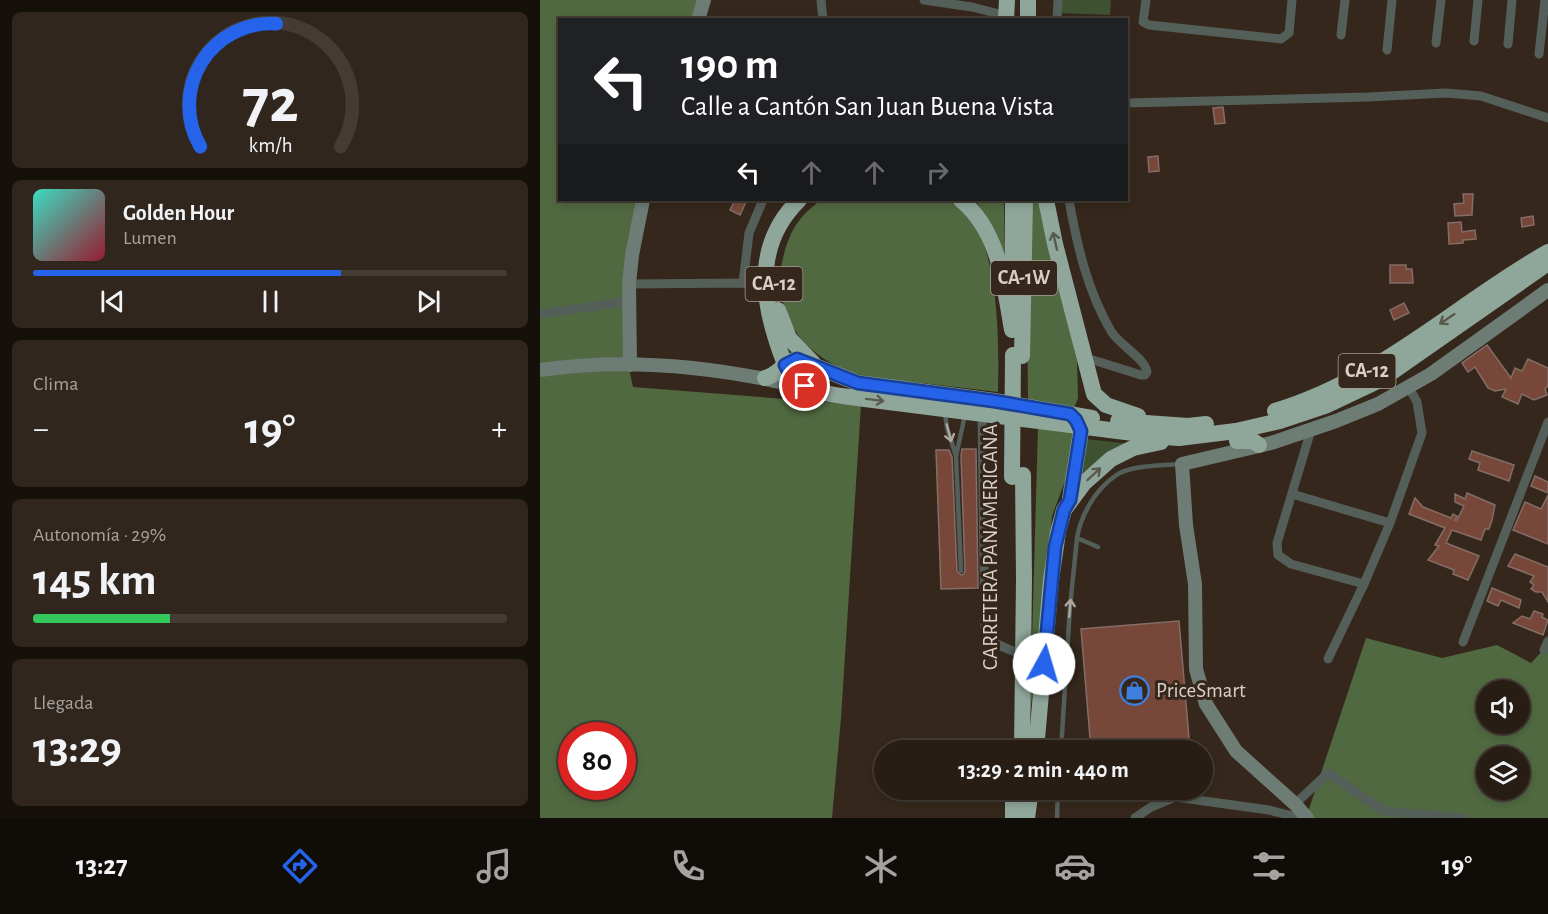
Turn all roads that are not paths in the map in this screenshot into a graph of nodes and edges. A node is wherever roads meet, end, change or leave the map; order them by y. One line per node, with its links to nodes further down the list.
1 (704, 0): 16 (street)
2 (821, 0): 17 (street)
3 (924, 0): 15 (street)
4 (1015, 0): 15 (highway)
5 (1026, 0): 18 (highway)
6 (1058, 0): 19 (street)
7 (1146, 0): 8 (street)
8 (1292, 0)
9 (1345, 0): 20 (street)
10 (1392, 0): 24 (street)
11 (1441, 0): 22 (street)
12 (1478, 0): 21 (street)
13 (1512, 0): 23 (street)
14 (1545, 0): 25 (street)
15 (1009, 14)
16 (699, 18)
17 (823, 18)
18 (1026, 18)
19 (1058, 18)
20 (1341, 35)
21 (1474, 41)
22 (1436, 43)
23 (1508, 44)
24 (1387, 50)
25 (1539, 54)
26 (1128, 103): 27 (street)
27 (1548, 118)
28 (644, 201): 40 (street)
29 (763, 201): 39 (street)
30 (800, 201): 41 (highway, CA-12)
31 (801, 201): 51 (highway, CA-12)
32 (963, 201): 45 (highway)
33 (1013, 201): 45 (highway, CARRETERA PANAMERICANA / CA-1W)
34 (1025, 201): 47 (highway, CARRETERA PANAMERICANA / CA-1W)
35 (1046, 201): 46 (highway, one-way to 35)
36 (1070, 201): 48 (street)
37 (1548, 252): 59 (highway, CA-12, one-way to 59)
38 (1548, 263): 61 (highway, CA-12)
39 (743, 283): 40 (street); 41 (street)
40 (629, 284): 43 (street)
41 (764, 289): 50 (highway, CA-12)
42 (1545, 295): 53 (street)
43 (629, 301): 44 (street); 49 (street)
44 (540, 314)
45 (1012, 330): 47 (highway, CARRETERA PANAMERICANA / CA-1W)
46 (1080, 338): 48 (highway); 57 (highway)
47 (1017, 356): 66 (highway, CARRETERA PANAMERICANA / CA-1W, bridge)
48 (1085, 362): 59 (highway)
49 (630, 365): 50 (street); 52 (street)
50 (777, 367): 51 (highway); 54 (street); 54 (highway, CA-12)
51 (822, 369): 54 (highway); 57 (highway, CA-12)
52 (540, 370)
53 (1408, 386): 60 (street); 69 (street)
54 (819, 391): 55 (highway, CA-12, one-way to 55)
55 (945, 409): 56 (highway, CA-12); 64 (lane, one-way to 64)
56 (974, 412): 57 (highway, CA-12); 64 (lane); 77 (street)
57 (1074, 420): 59 (highway, CA-12); 62 (highway, CA-12); 68 (highway)
58 (1548, 422): 75 (street)
59 (1161, 424)
60 (1311, 430): 63 (street); 67 (street)
61 (1236, 431): 62 (highway, CA-12); 63 (highway)
62 (1179, 438): 68 (highway, one-way to 62)
63 (1259, 445): 65 (street)
64 (956, 456): 72 (lane)
65 (1182, 464): 70 (lane); 87 (street)
66 (1017, 476): 77 (highway, CARRETERA PANAMERICANA / CA-1W); 80 (highway, CARRETERA PANAMERICANA / CA-1W)
67 (1292, 494): 69 (street); 73 (street)
68 (1070, 500): 81 (highway)
69 (1390, 523): 73 (street)
70 (1077, 538): 71 (lane); 82 (lane, one-way to 70)
71 (1098, 547)
72 (961, 571)
73 (1364, 584): 78 (street)
74 (1548, 640): 76 (street)
75 (1462, 642)
76 (1544, 650)
77 (1013, 651): 79 (highway, CARRETERA PANAMERICANA / CA-1W)
78 (1328, 659)
79 (1013, 740)
80 (1022, 740)
81 (1037, 740)
82 (1062, 740)
83 (1013, 800): 88 (highway)
84 (1023, 800): 89 (highway)
85 (1029, 800): 89 (highway)
86 (1058, 800): 90 (lane)
87 (1294, 804): 93 (street); 94 (street)
88 (1013, 818)
89 (1025, 818)
90 (1057, 818)
91 (1135, 818): 92 (street)
92 (1301, 818)
93 (1307, 818)
94 (1463, 818)

